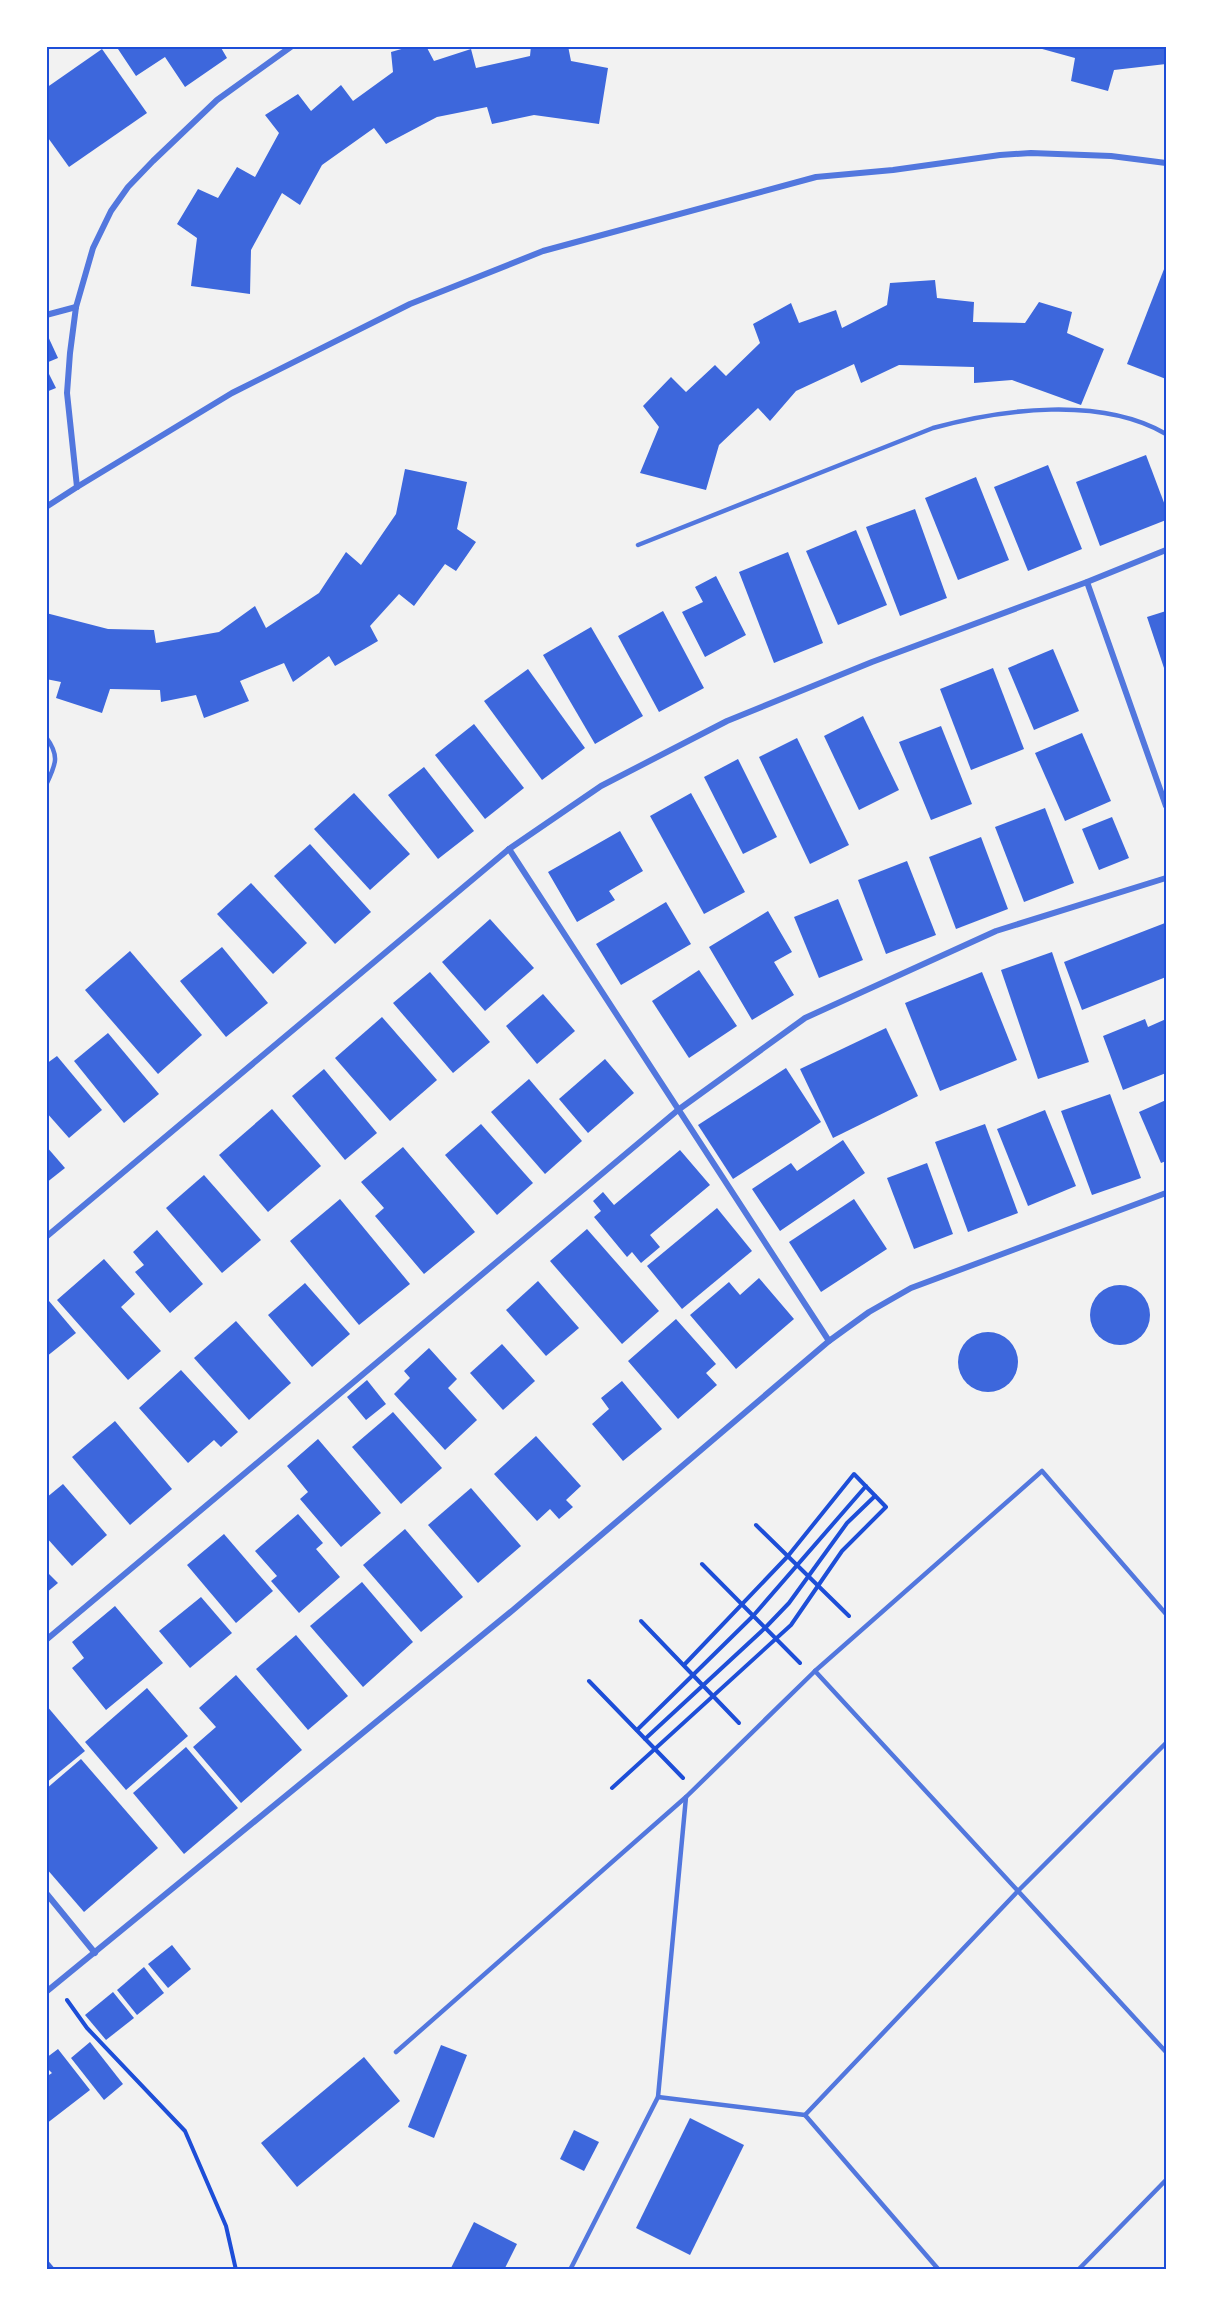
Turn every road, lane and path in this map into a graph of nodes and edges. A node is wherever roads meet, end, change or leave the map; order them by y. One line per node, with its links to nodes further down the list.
1 (292, 46): 3 (street)
2 (1167, 163): 6 (street)
3 (76, 307): 4 (street); 6 (street)
4 (46, 315)
5 (1167, 434): 8 (lane)
6 (77, 487): 7 (street)
7 (46, 507)
8 (638, 545)
9 (1167, 550): 10 (street)
10 (1087, 582): 13 (street); 14 (street)
11 (46, 737): 12 (lane)
12 (46, 785)
13 (1167, 806)
14 (509, 849): 16 (street); 18 (street)
15 (1167, 878): 16 (street)
16 (678, 1110): 19 (street); 35 (street)
17 (1167, 1193): 19 (street)
18 (46, 1237)
19 (829, 1341): 52 (street)
20 (866, 1486): 21 (path); 23 (path); 25 (path)
21 (875, 1496): 26 (path); 27 (path)
22 (756, 1525): 23 (path)
23 (788, 1556): 25 (path); 28 (path)
24 (702, 1564): 28 (path)
25 (796, 1564): 26 (path); 30 (path)
26 (808, 1576): 27 (path); 32 (path)
27 (818, 1586): 33 (path); 34 (path)
28 (742, 1605): 30 (path); 36 (path)
29 (1167, 1614): 33 (lane)
30 (753, 1616): 32 (path); 38 (path)
31 (642, 1621): 36 (path)
32 (765, 1628): 34 (path); 40 (path)
33 (863, 1629): 37 (lane)
34 (776, 1639): 37 (path); 41 (path)
35 (46, 1640)
36 (684, 1665): 38 (path)
37 (813, 1673): 43 (lane); 50 (lane)
38 (693, 1675): 40 (path); 42 (path)
39 (590, 1681): 42 (path)
40 (703, 1686): 41 (path); 44 (path)
41 (714, 1696): 43 (path); 46 (path)
42 (637, 1730): 44 (path)
43 (750, 1734): 48 (lane)
44 (645, 1739): 46 (path)
45 (1167, 1743): 50 (lane)
46 (655, 1749): 47 (path); 48 (path)
47 (612, 1788)
48 (694, 1789): 49 (lane)
49 (686, 1797): 55 (lane); 57 (lane)
50 (1018, 1891): 56 (lane); 58 (lane)
51 (46, 1893): 52 (street)
52 (95, 1953): 53 (street)
53 (56, 1984): 54 (street); 60 (path)
54 (46, 1992)
55 (396, 2052)
56 (1167, 2052)
57 (658, 2097): 58 (lane); 61 (lane)
58 (805, 2115): 62 (lane)
59 (1167, 2180): 63 (lane)
60 (236, 2270)
61 (570, 2270)
62 (939, 2270)
63 (1078, 2270)

